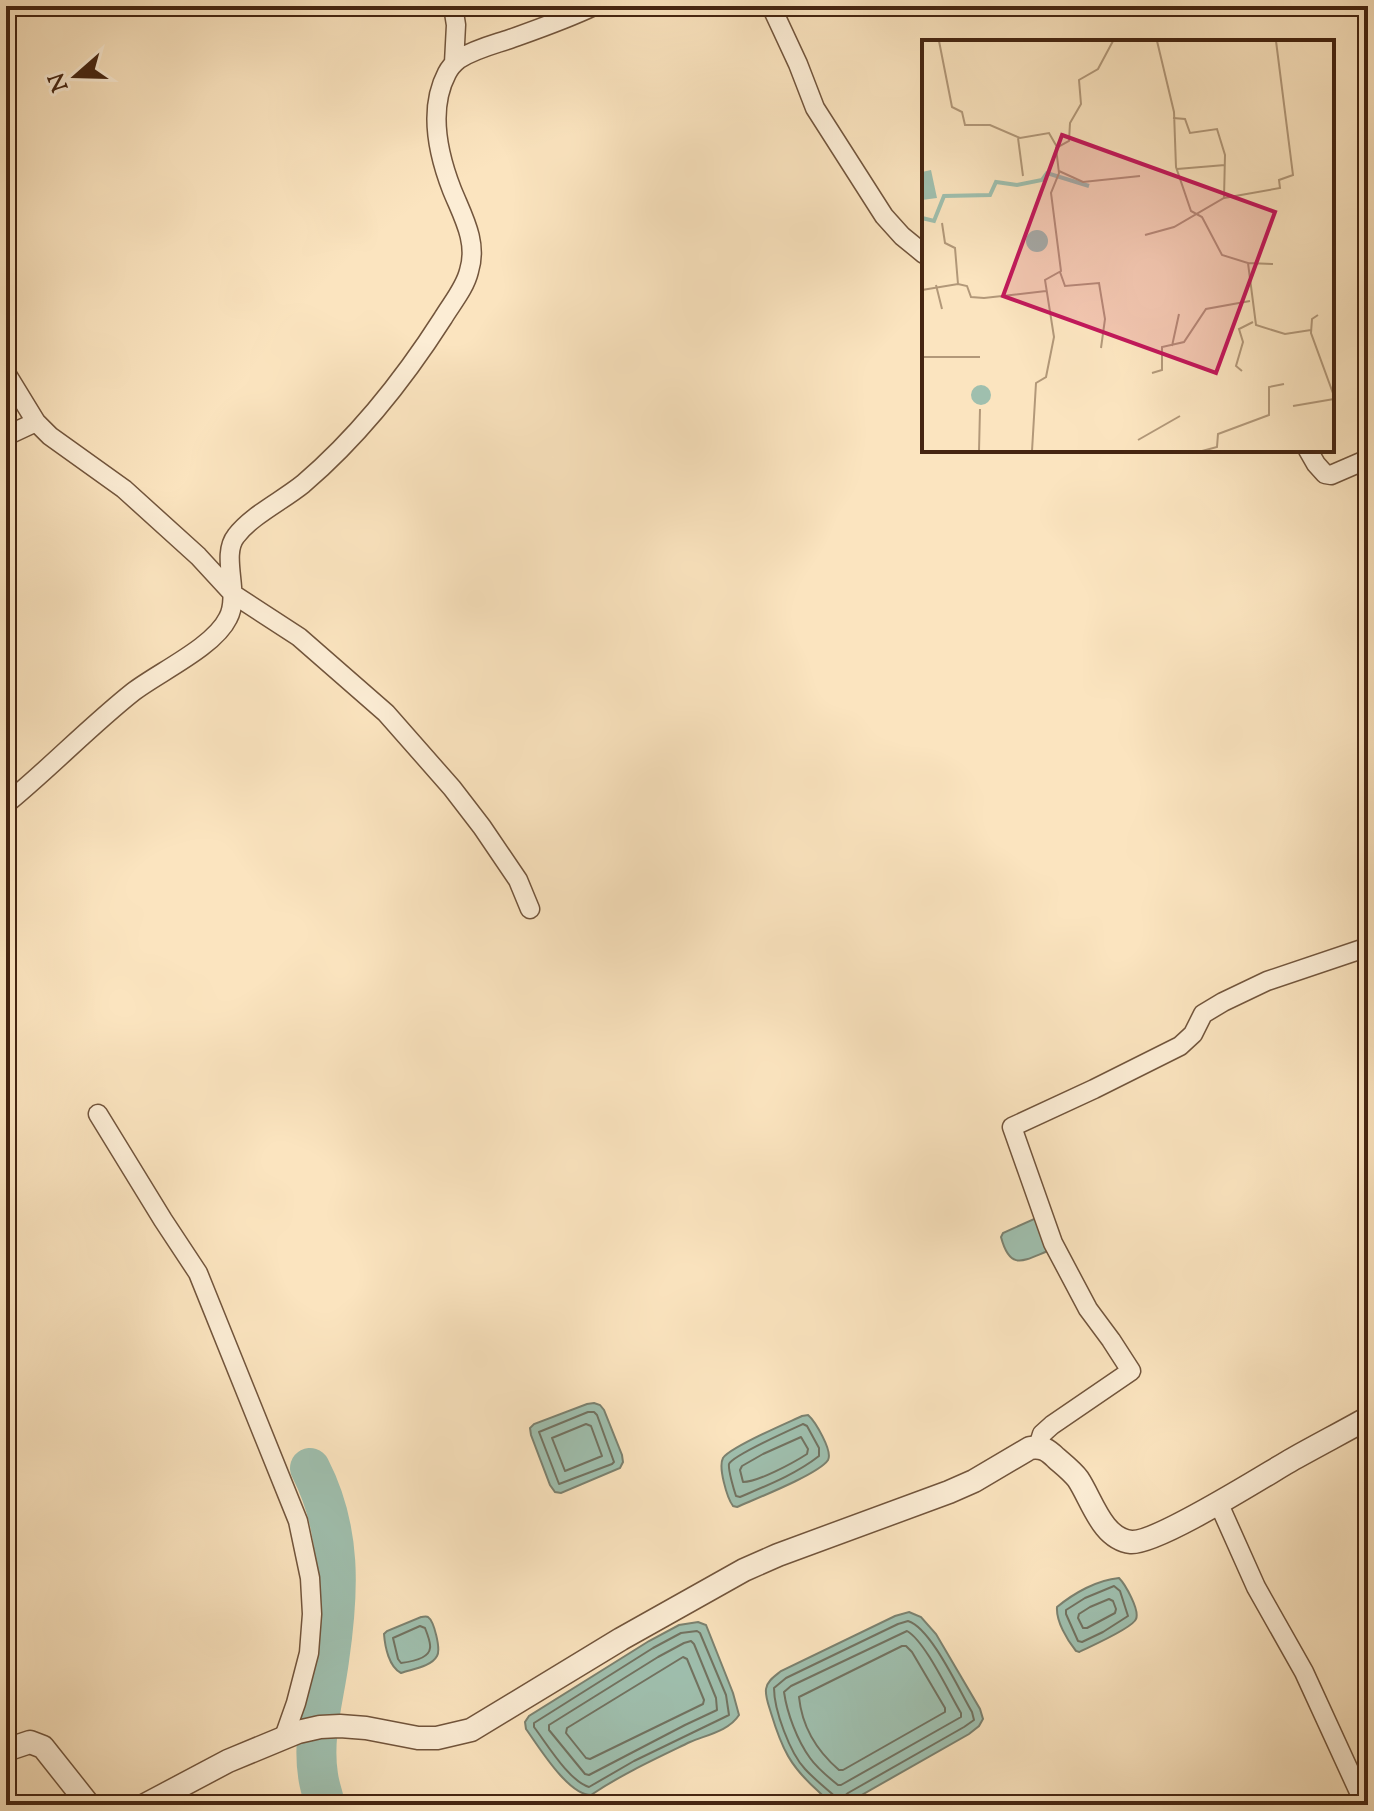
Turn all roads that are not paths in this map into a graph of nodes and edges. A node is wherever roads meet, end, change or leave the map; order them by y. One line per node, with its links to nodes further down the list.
1 (453, 6): 4 (street)
2 (594, 6): 4 (street)
3 (771, 6): 5 (street)
4 (454, 63): 11 (street)
5 (922, 252)
6 (6, 373): 7 (street)
7 (36, 422): 8 (street); 11 (street)
8 (6, 436)
9 (1309, 452): 10 (street)
10 (1368, 459)
11 (233, 594): 12 (street); 13 (street)
12 (6, 804)
13 (530, 909)
14 (1368, 947): 17 (street)
15 (98, 1114): 19 (street)
16 (1368, 1418): 18 (street)
17 (1038, 1447): 18 (street); 19 (street)
18 (1218, 1502): 23 (street)
19 (291, 1734): 22 (street)
20 (6, 1750): 21 (street)
21 (89, 1805)
22 (145, 1805)
23 (1365, 1805)

